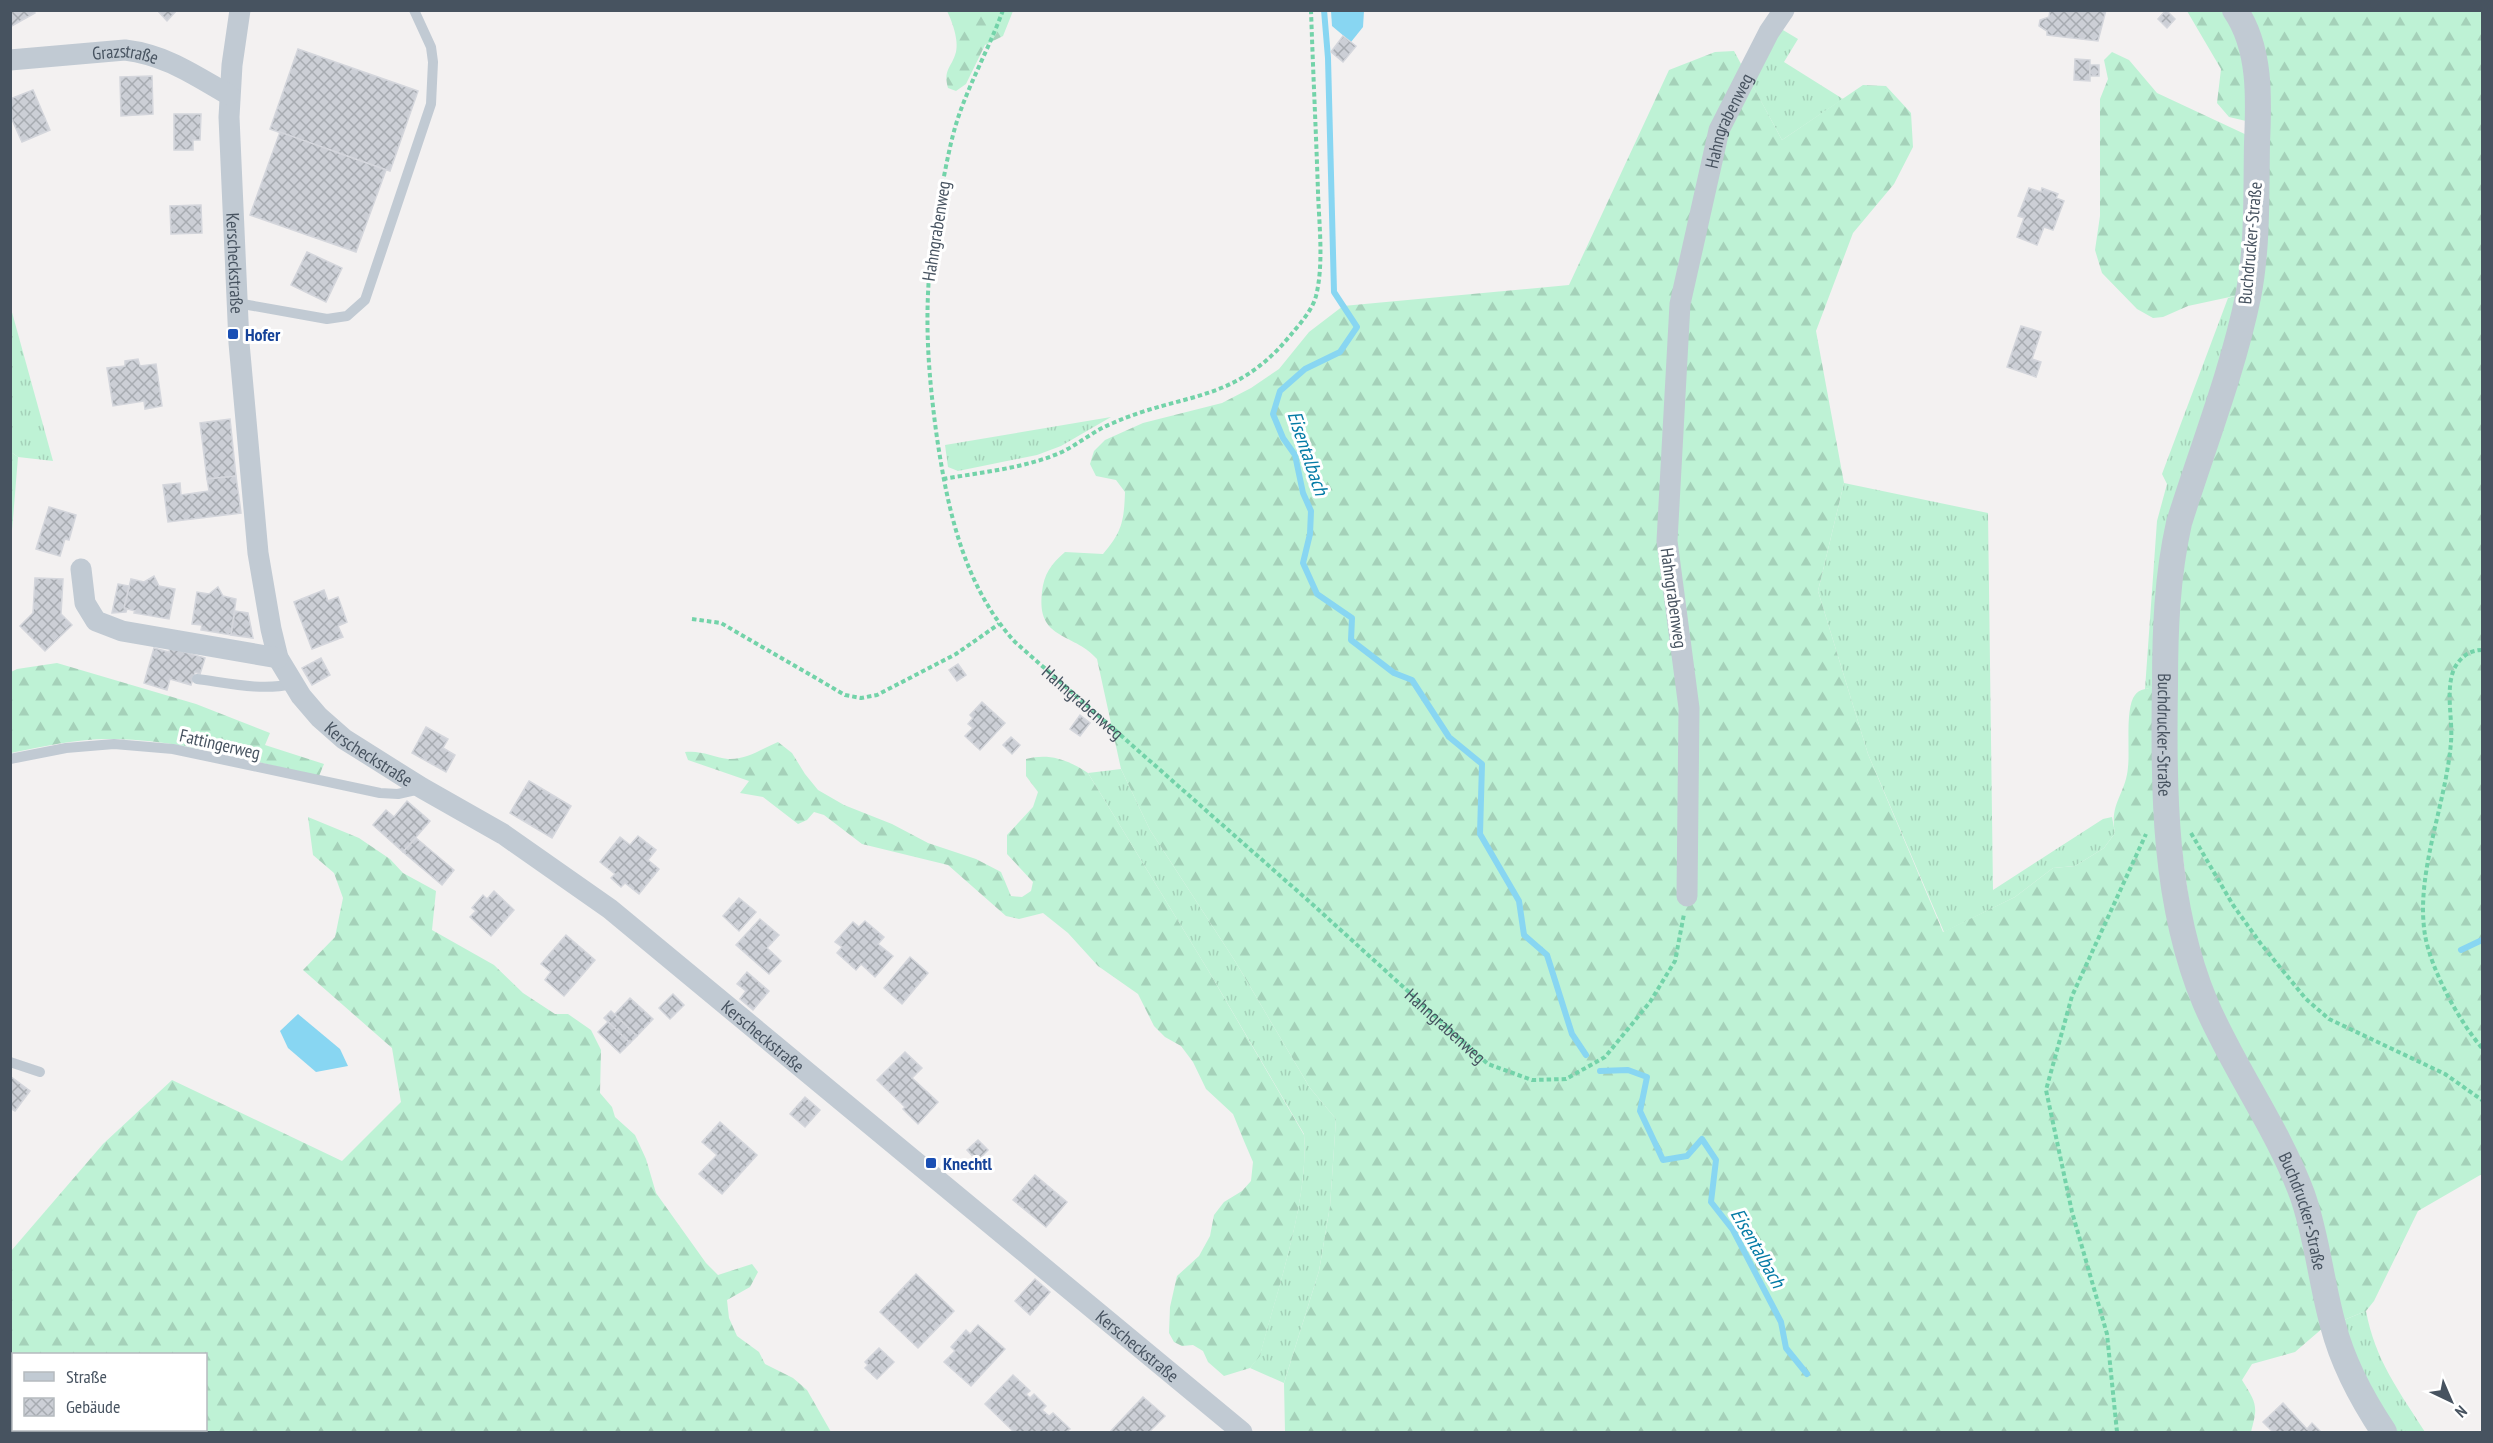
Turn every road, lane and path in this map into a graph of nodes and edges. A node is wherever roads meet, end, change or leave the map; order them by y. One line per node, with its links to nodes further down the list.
1 (240, 10): 8 (street, Kerscheckstraße)
2 (414, 10): 9 (lane)
3 (1003, 10): 10 (path, Hahngrabenweg)
4 (1311, 10): 10 (path)
5 (1784, 10): 22 (street, Hahngrabenweg)
6 (2235, 10): 29 (street, Buchdrucker-Straße)
7 (10, 60): 8 (street, Grazstraße)
8 (229, 95): 9 (street, Kerscheckstraße)
9 (237, 303): 15 (street, Kerscheckstraße)
10 (943, 479): 13 (path, Hahngrabenweg)
11 (81, 569): 15 (street)
12 (692, 619): 13 (path)
13 (999, 624): 22 (path, Hahngrabenweg)
14 (2482, 650): 23 (path)
15 (279, 658): 17 (street, Kerscheckstraße)
16 (197, 679): 17 (lane)
17 (292, 684): 19 (street, Kerscheckstraße)
18 (10, 759): 19 (lane, Fattingerweg)
19 (422, 788): 27 (street, Kerscheckstraße)
20 (2185, 823): 26 (path)
21 (2149, 826): 28 (path)
22 (1687, 896)
23 (2482, 1048)
24 (10, 1062): 25 (lane)
25 (40, 1072)
26 (2482, 1100)
27 (1242, 1432)
28 (2117, 1432)
29 (2384, 1432)

